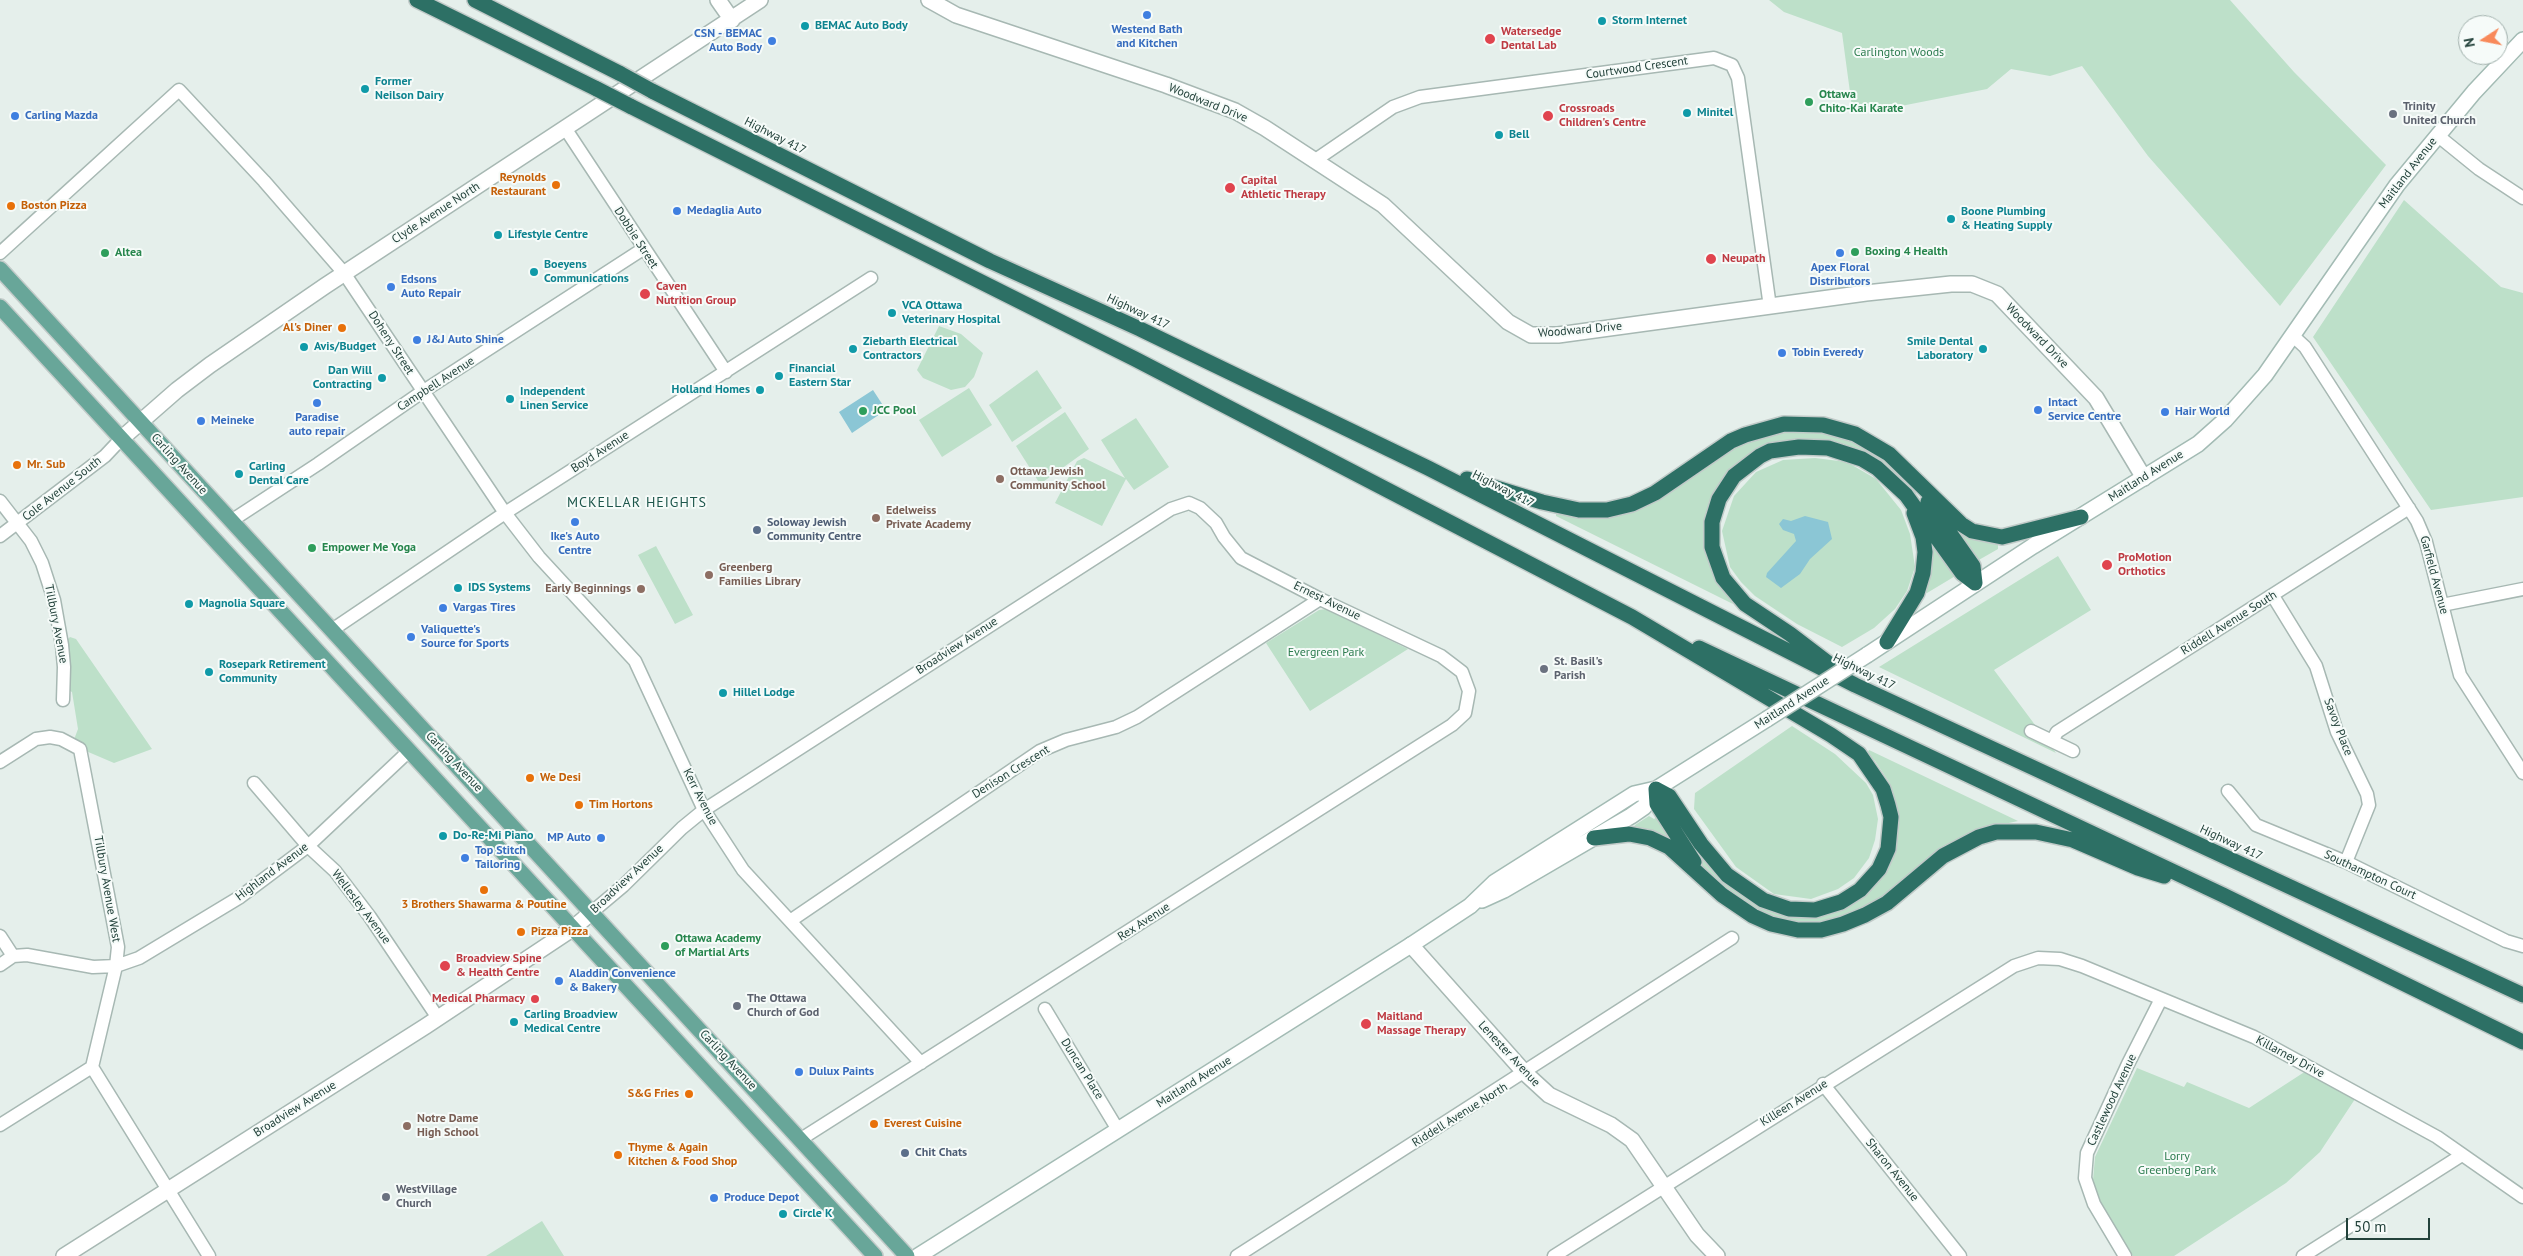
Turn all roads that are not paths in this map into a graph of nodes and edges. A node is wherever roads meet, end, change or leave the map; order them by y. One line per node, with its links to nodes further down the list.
1 (417, 0): 41 (highway, bridge)
2 (475, 0): 24 (highway, Highway 417, bridge)
3 (718, 0): 6 (street)
4 (760, 0): 6 (street, Clyde Avenue North)
5 (929, 0): 10 (street, Woodward Drive)
6 (732, 20): 8 (street, Clyde Avenue North)
7 (2523, 40): 9 (street, Maitland Avenue)
8 (565, 128): 12 (street, Dobbie Street); 15 (street, Clyde Avenue North)
9 (2437, 135): 11 (street); 19 (street, Maitland Avenue)
10 (1314, 161): 18 (street, Woodward Drive); 18 (street, Courtwood Crescent)
11 (2523, 198)
12 (643, 249): 20 (street, Dobbie Street); 21 (street, Campbell Avenue)
13 (0, 253): 15 (street, Doheny Street)
14 (0, 269): 22 (main road, Carling Avenue)
15 (344, 273): 21 (street, Doheny Street); 22 (street, Clyde Avenue North)
16 (871, 278): 20 (street, Boyd Avenue)
17 (0, 307): 23 (main road, Carling Avenue)
18 (1770, 307): 26 (street, Woodward Drive)
19 (2293, 336): 26 (street, Maitland Avenue); 30 (street, Garfield Avenue)
20 (726, 372): 31 (street, Boyd Avenue)
21 (422, 392): 31 (street, Doheny Street); 33 (street, Campbell Avenue)
22 (141, 422): 23 (street, Clyde Avenue North); 33 (main road, Carling Avenue)
23 (121, 439): 34 (street, Cole Avenue South); 49 (main road, Carling Avenue)
24 (1428, 468): 25 (highway); 44 (highway, Highway 417)
25 (1908, 472): 32 (highway); 36 (highway)
26 (2144, 478): 32 (street, Maitland Avenue)
27 (1906, 495): 36 (highway); 43 (highway); 44 (highway)
28 (0, 501): 34 (street, Tillbury Avenue)
29 (1189, 503): 39 (street, Ernest Avenue); 56 (street, Broadview Avenue)
30 (2409, 508): 38 (street, Riddell Avenue South); 40 (street, Garfield Avenue)
31 (505, 513): 42 (street, Boyd Avenue); 56 (street, Kerr Avenue)
32 (2081, 517): 36 (street, Maitland Avenue)
33 (231, 521): 42 (main road, Carling Avenue)
34 (18, 524): 35 (street, Cole Avenue South); 46 (street, Tillbury Avenue)
35 (0, 536)
36 (1975, 584): 43 (street, Maitland Avenue)
37 (2523, 589): 40 (street)
38 (2273, 596): 48 (street, Riddell Avenue South); 59 (street, Savoy Place)
39 (1320, 599): 45 (street, Ernest Avenue); 64 (street, Denison Crescent)
40 (2442, 605): 52 (street, Garfield Avenue)
41 (1632, 617): 54 (highway); 61 (highway)
42 (332, 630): 63 (main road, Carling Avenue)
43 (1887, 642): 54 (street, Maitland Avenue, bridge)
44 (1855, 685): 74 (highway, Highway 417)
45 (1469, 692): 79 (street, Rex Avenue)
46 (63, 700)
47 (2031, 731): 48 (street)
48 (2052, 741): 50 (street)
49 (409, 750): 58 (street, Highland Avenue); 65 (main road, Carling Avenue)
50 (2073, 751)
51 (0, 762): 73 (street, Tillbury Avenue West)
52 (2523, 773)
53 (254, 783): 58 (street, Wellesley Avenue)
54 (1656, 789): 57 (street, Maitland Avenue); 60 (highway); 62 (street, Maitland Avenue)
55 (2228, 791): 59 (street, Southampton Court)
56 (704, 810): 63 (street, Broadview Avenue); 64 (street, Kerr Avenue)
57 (1594, 838): 60 (highway); 62 (street, Maitland Avenue)
58 (308, 846): 73 (street, Highland Avenue); 77 (street, Wellesley Avenue)
59 (2346, 862): 69 (street, Southampton Court)
60 (1722, 895): 61 (highway)
61 (2223, 895): 78 (highway)
62 (1470, 906): 68 (street, Maitland Avenue)
63 (592, 912): 65 (street, Broadview Avenue); 85 (main road, Carling Avenue)
64 (790, 921): 79 (street, Kerr Avenue)
65 (572, 929): 77 (street, Broadview Avenue); 92 (main road, Carling Avenue)
66 (0, 936): 70 (street)
67 (1732, 938): 81 (street, Riddell Avenue North)
68 (1411, 945): 81 (street, Lenester Avenue); 84 (street, Maitland Avenue)
69 (2523, 946)
70 (13, 956): 72 (street); 73 (street, Highland Avenue)
71 (2038, 958): 75 (street, Killarney Drive); 82 (street, Killeen Avenue)
72 (0, 964)
73 (116, 966): 80 (street, Tillbury Avenue West)
74 (2523, 995)
75 (2162, 999): 86 (street, Killarney Drive); 99 (street, Castlewood Avenue)
76 (1045, 1009): 84 (street, Duncan Place)
77 (438, 1018): 88 (street, Broadview Avenue)
78 (2523, 1042)
79 (921, 1063): 85 (street, Rex Avenue)
80 (92, 1067): 83 (street); 88 (street)
81 (1525, 1073): 87 (street, Lenester Avenue); 95 (street, Riddell Avenue North)
82 (1824, 1084): 87 (street, Killeen Avenue); 98 (street, Sharon Avenue)
83 (0, 1126)
84 (1118, 1130): 94 (street, Maitland Avenue)
85 (801, 1139): 93 (main road, Carling Avenue)
86 (2462, 1155): 89 (street, Killarney Drive); 100 (street)
87 (1664, 1185): 96 (street, Killeen Avenue); 97 (street, Lenester Avenue)
88 (168, 1190): 90 (street, Broadview Avenue); 91 (street)
89 (2523, 1197)
90 (64, 1256)
91 (209, 1256)
92 (875, 1256)
93 (907, 1256)
94 (918, 1256)
95 (1238, 1256)
96 (1554, 1256)
97 (1717, 1256)
98 (1960, 1256)
99 (2126, 1256)
100 (2303, 1256)

